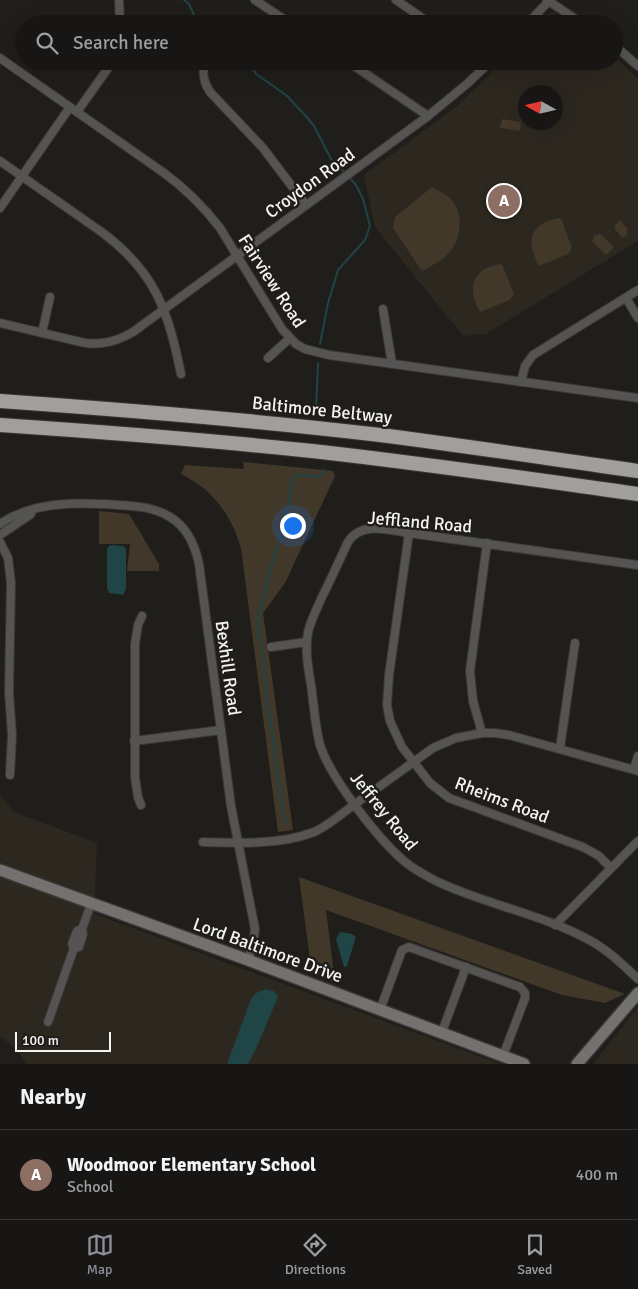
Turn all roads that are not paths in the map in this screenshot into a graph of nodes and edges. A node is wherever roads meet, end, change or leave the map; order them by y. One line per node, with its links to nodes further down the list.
1 (119, 0): 5 (street)
2 (255, 0): 6 (street)
3 (396, 0): 7 (street)
4 (548, 1): 8 (street); 9 (street)
5 (120, 15)
6 (278, 15)
7 (418, 15)
8 (536, 15)
9 (569, 15)
10 (623, 53): 12 (street)
11 (0, 58): 13 (street, Fairview Road)
12 (638, 66)
13 (15, 68)
14 (17, 70): 19 (street, Fairview Road)
15 (107, 70): 20 (street)
16 (203, 70): 24 (street)
17 (360, 70): 21 (street)
18 (481, 70): 21 (street, Croydon Road)
19 (70, 107): 20 (street, Fairview Road); 23 (street)
20 (77, 112): 26 (street, Fairview Road)
21 (428, 116): 24 (street, Croydon Road)
22 (0, 161): 23 (street)
23 (22, 177): 25 (street); 30 (street)
24 (306, 205): 26 (street, Croydon Road)
25 (0, 208)
26 (237, 255): 30 (street, Croydon Road); 35 (street, Fairview Road)
27 (638, 290): 29 (street)
28 (50, 297): 34 (street)
29 (626, 298): 32 (street); 39 (street)
30 (165, 308): 34 (street, Croydon Road); 38 (street)
31 (383, 309): 37 (street)
32 (638, 318)
33 (0, 323): 34 (street, Croydon Road)
34 (42, 333)
35 (290, 338): 36 (street); 37 (street, Fairview Road)
36 (268, 358)
37 (392, 364): 39 (street, Fairview Road)
38 (181, 374)
39 (521, 382): 40 (street, Fairview Road)
40 (638, 398)
41 (0, 401): 43 (highway, Baltimore Beltway)
42 (0, 425): 44 (highway)
43 (638, 471)
44 (638, 494)
45 (42, 508): 46 (street, Bexhill Road); 48 (street, Bexhill Road); 58 (street, Bexhill Road)
46 (0, 524)
47 (409, 533): 50 (street, Jeffland Road); 53 (street, Jeffland Road); 63 (street, Rheims Road)
48 (0, 535)
49 (0, 542): 57 (street)
50 (487, 543): 51 (street, Jeffland Road); 59 (street)
51 (638, 565)
52 (142, 616): 60 (street)
53 (307, 642): 55 (street); 67 (street, Jeffrey Road)
54 (575, 644): 61 (street)
55 (271, 647)
56 (0, 678): 57 (street)
57 (9, 679): 65 (street)
58 (221, 730): 60 (street); 70 (street, Bexhill Road)
59 (482, 733): 61 (street); 63 (street)
60 (134, 741): 66 (street)
61 (560, 748): 64 (street)
62 (638, 756): 64 (street)
63 (413, 763): 67 (street); 71 (street, Rheims Road)
64 (636, 770)
65 (10, 775)
66 (141, 804)
67 (355, 804): 70 (street); 74 (street, Jeffrey Road)
68 (638, 841): 71 (street)
69 (203, 842): 70 (street)
70 (238, 843): 75 (street, Bexhill Road)
71 (611, 868): 74 (street)
72 (0, 870): 73 (main road, Lord Baltimore Drive)
73 (91, 904): 75 (main road, Lord Baltimore Drive); 80 (street)
74 (555, 925): 77 (street, Jeffrey Road)
75 (248, 960): 79 (main road, Lord Baltimore Drive)
76 (466, 967): 79 (street); 81 (street); 82 (street)
77 (638, 979)
78 (638, 993): 84 (main road)
79 (380, 1010): 81 (main road, Lord Baltimore Drive)
80 (48, 1022)
81 (442, 1032): 82 (main road, Lord Baltimore Drive)
82 (503, 1056): 83 (main road, Lord Baltimore Drive)
83 (524, 1064)
84 (578, 1064)

